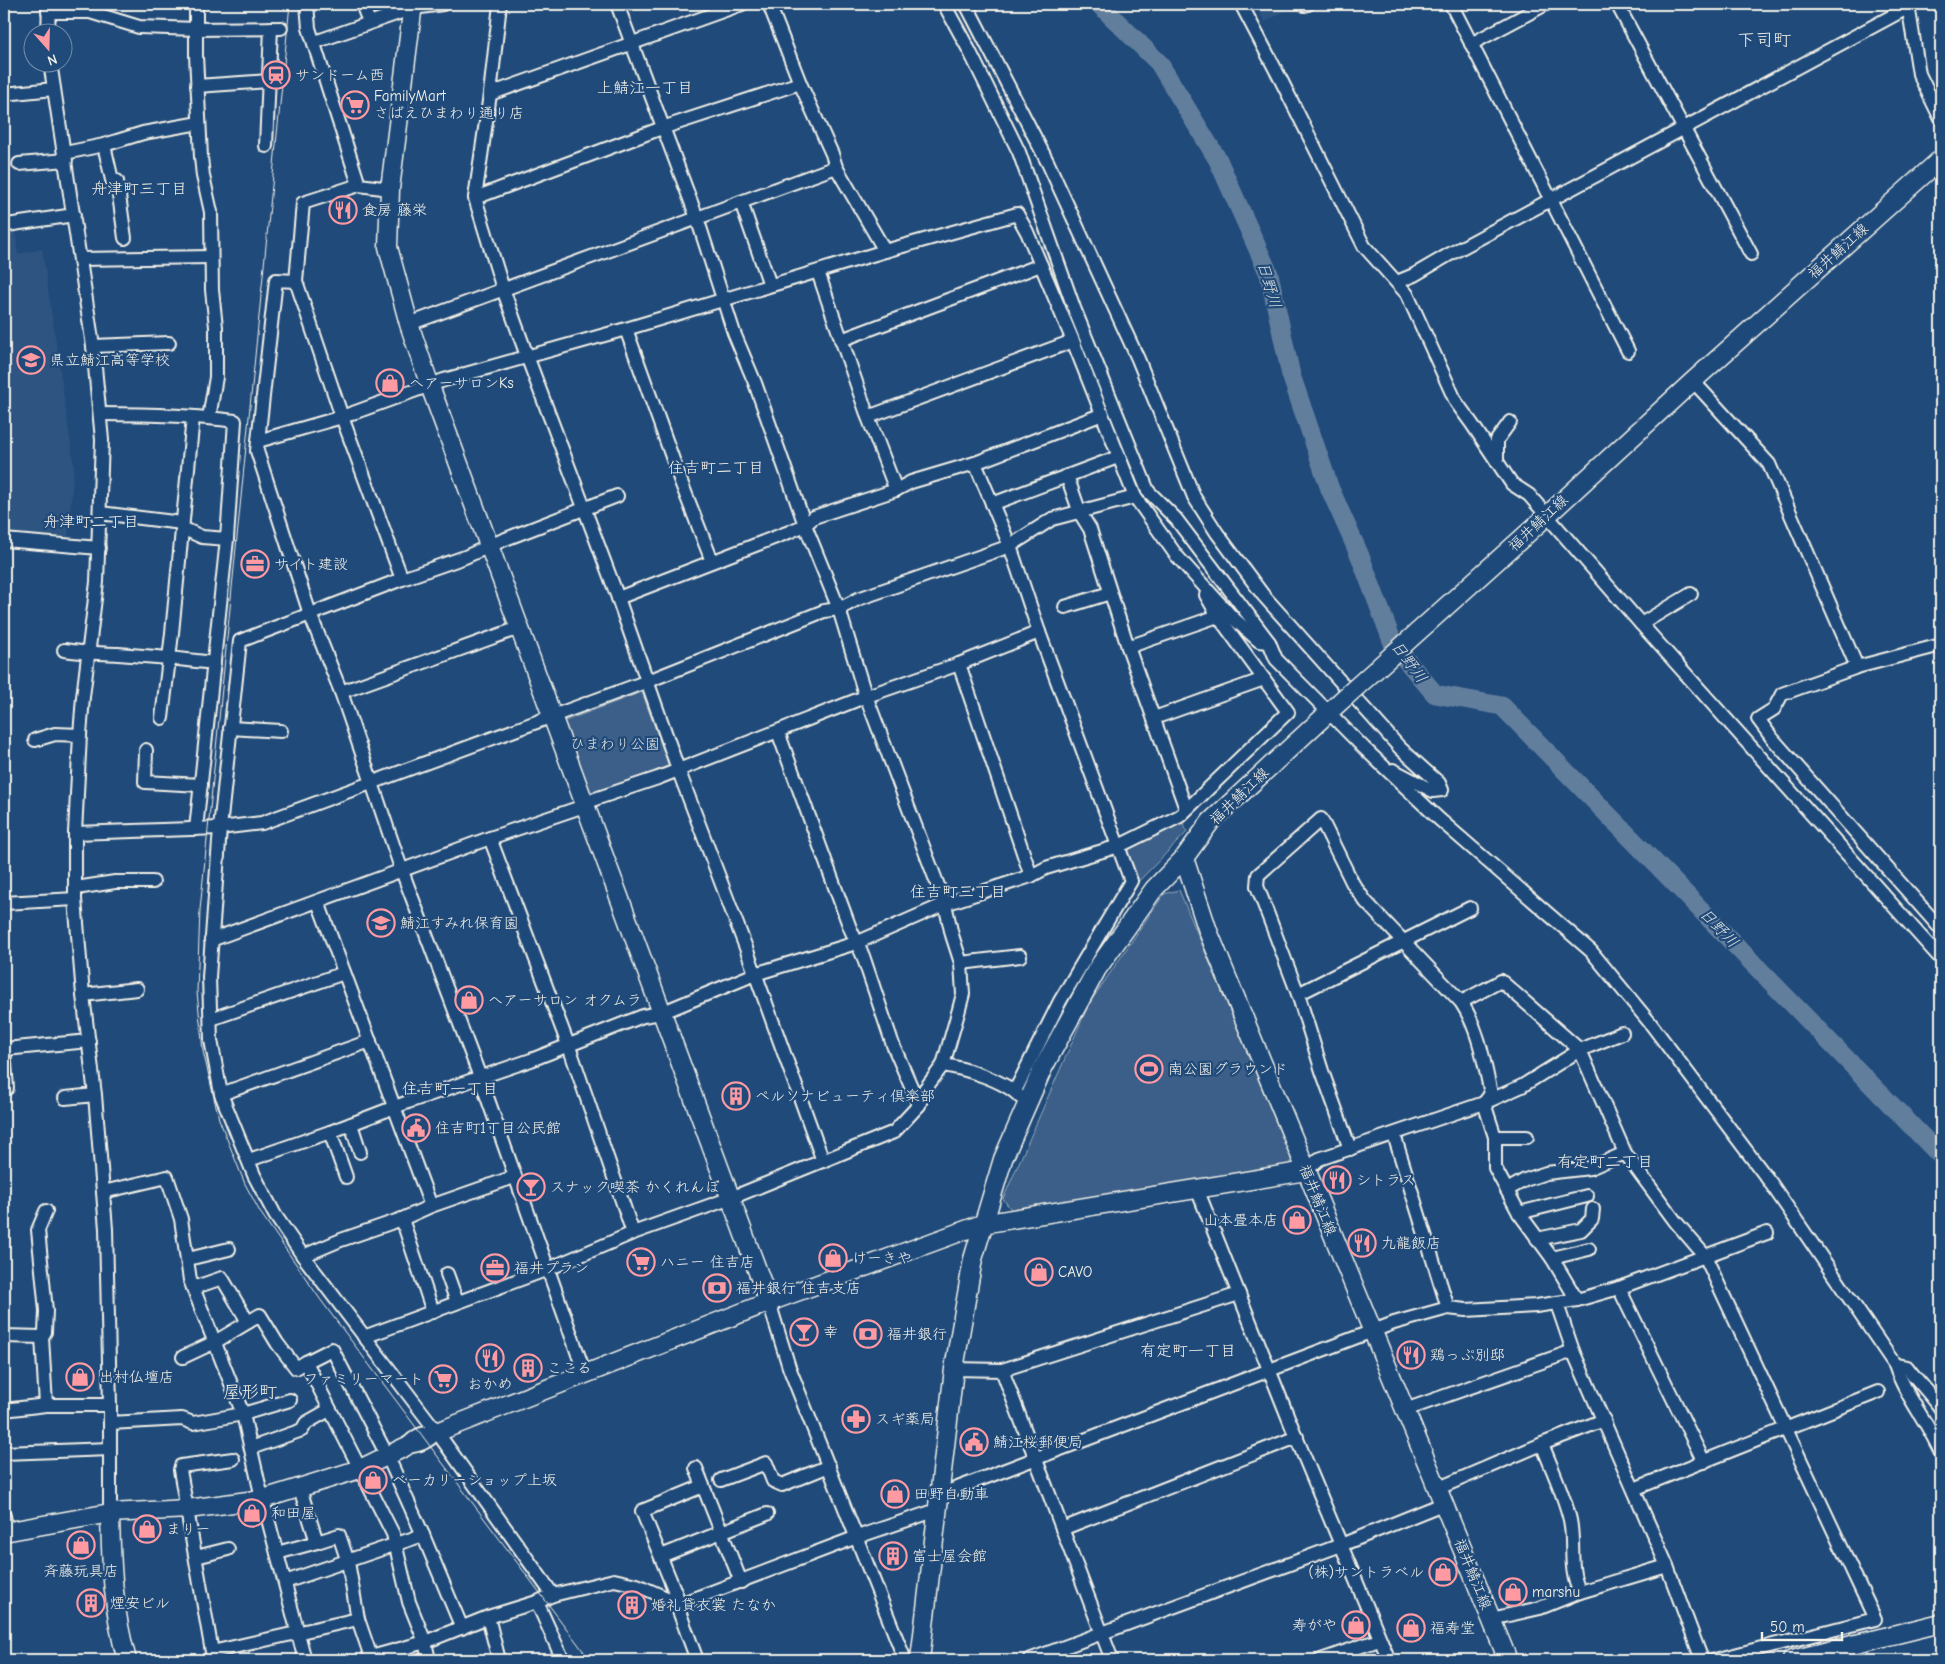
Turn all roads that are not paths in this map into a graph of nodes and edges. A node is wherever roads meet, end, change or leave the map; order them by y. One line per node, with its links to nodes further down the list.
1 (196, 4): 20 (street)
2 (307, 4): 21 (street)
3 (362, 4): 19 (street)
4 (443, 4): 15 (street)
5 (500, 4): 30 (street)
6 (617, 4): 22 (street)
7 (742, 4): 22 (street)
8 (769, 4): 26 (street)
9 (944, 4): 111 (street)
10 (966, 4): 134 (street)
11 (1241, 4): 57 (street)
12 (1451, 4): 23 (street)
13 (1546, 4): 23 (street)
14 (1616, 4): 34 (street)
15 (413, 6): 19 (street); 42 (street)
16 (1908, 6): 31 (street); 34 (street)
17 (49, 8): 18 (street); 20 (street)
18 (48, 22)
19 (369, 22): 21 (street)
20 (197, 29): 25 (street); 27 (street)
21 (315, 42): 41 (street)
22 (631, 44): 30 (street); 33 (street)
23 (1471, 44): 44 (street)
24 (51, 72): 28 (street)
25 (269, 81): 27 (street); 36 (street)
26 (800, 83): 33 (street); 40 (street)
27 (197, 86): 32 (street)
28 (54, 89): 29 (street); 37 (street)
29 (4, 94)
30 (490, 94): 43 (street)
31 (1941, 119)
32 (199, 123): 35 (street); 52 (street)
33 (662, 128): 43 (street); 47 (street)
34 (1684, 129): 44 (street); 51 (street)
35 (104, 145): 37 (street); 49 (street)
36 (266, 146)
37 (65, 157): 39 (street); 46 (street)
38 (1941, 159): 69 (street, 福井鯖江線)
39 (19, 164)
40 (836, 167): 45 (street); 50 (street)
41 (359, 185): 42 (street); 56 (street)
42 (390, 189): 61 (street)
43 (475, 198): 59 (street)
44 (1550, 200): 57 (street); 67 (street)
45 (741, 202): 47 (street); 58 (street)
46 (74, 215): 48 (street); 53 (street)
47 (697, 218): 59 (street); 60 (street)
48 (7, 225)
49 (125, 238)
50 (885, 251): 54 (street); 55 (street)
51 (1751, 254)
52 (211, 257): 53 (street); 76 (street)
53 (80, 259): 66 (street)
54 (1042, 265): 63 (street); 64 (street)
55 (818, 272): 58 (street); 63 (street)
56 (296, 281): 75 (street); 78 (street)
57 (1397, 282): 80 (street)
58 (770, 285): 60 (street)
59 (503, 288): 61 (street); 68 (street)
60 (724, 300): 62 (street); 91 (street)
61 (409, 324): 70 (street)
62 (626, 329): 68 (street); 98 (street)
63 (841, 340): 73 (street)
64 (1073, 340): 72 (street); 73 (street)
65 (170, 343): 66 (street)
66 (93, 346): 71 (street)
67 (1628, 351)
68 (527, 356): 70 (street); 87 (street)
69 (1693, 381): 90 (street, 福井鯖江線); 119 (street)
70 (430, 386): 75 (street); 95 (street)
71 (101, 414): 74 (street); 88 (street)
72 (1103, 414): 79 (street); 81 (street)
73 (868, 416): 83 (street)
74 (193, 417): 76 (street); 92 (street)
75 (342, 417): 78 (street); 100 (street)
76 (209, 418): 93 (street)
77 (1510, 422): 80 (street)
78 (258, 441): 106 (street)
79 (1118, 457): 82 (street); 85 (street)
80 (1497, 462): 90 (street)
81 (975, 463): 83 (street); 86 (street)
82 (1067, 476): 86 (street); 89 (street)
83 (896, 490): 91 (street)
84 (617, 496): 87 (street)
85 (1135, 497): 89 (street); 99 (street)
86 (992, 504): 96 (street)
87 (584, 509): 95 (street); 103 (street)
88 (100, 513): 92 (street); 97 (street)
89 (1080, 513): 96 (street); 101 (street)
90 (1542, 519): 108 (street); 124 (street, 福井鯖江線, bridge)
91 (805, 524): 98 (street); 105 (street)
92 (182, 525): 93 (street); 116 (street)
93 (227, 539): 117 (street)
94 (4, 540): 97 (street)
95 (489, 546): 100 (street); 109 (street)
96 (1010, 546): 105 (street); 110 (street)
97 (99, 548): 115 (street)
98 (712, 561): 103 (street)
99 (1196, 575): 107 (street); 111 (street)
100 (402, 579): 106 (street)
101 (1110, 593): 104 (street); 113 (street)
102 (1691, 594): 108 (street)
103 (618, 598): 121 (street)
104 (1065, 607)
105 (839, 610): 121 (street); 123 (street)
106 (310, 614): 122 (street); 128 (street)
107 (1218, 616): 113 (street); 120 (street)
108 (1641, 624): 159 (street)
109 (519, 628): 122 (street); 125 (street)
110 (1039, 632): 118 (street); 144 (street)
111 (1269, 642): 124 (street)
112 (1941, 645): 119 (street)
113 (1128, 647): 127 (street)
114 (64, 650): 115 (street)
115 (89, 654): 116 (street); 131 (street)
116 (169, 657): 117 (street); 126 (street)
117 (214, 663): 137 (street)
118 (959, 664): 123 (street); 147 (street)
119 (1857, 667): 154 (street)
120 (1264, 679): 127 (street); 139 (street)
121 (648, 681): 125 (street); 135 (street)
122 (341, 692): 136 (street)
123 (867, 696): 130 (street); 152 (street)
124 (1328, 712): 134 (street); 145 (street, 福井鯖江線)
125 (552, 716): 136 (street); 138 (street)
126 (162, 718)
127 (1154, 718): 139 (street)
128 (230, 728): 129 (street); 140 (street)
129 (281, 731)
130 (778, 732): 135 (street); 157 (street)
131 (80, 735): 132 (street); 142 (street)
132 (35, 740)
133 (146, 750): 137 (street)
134 (1382, 765): 239 (street)
135 (678, 769): 138 (street); 162 (street)
136 (372, 782): 140 (street); 146 (street)
137 (201, 785): 141 (street)
138 (584, 806): 143 (street); 167 (street)
139 (1186, 809): 144 (street)
140 (220, 828): 141 (street); 155 (street)
141 (196, 829): 142 (street)
142 (75, 833): 149 (street)
143 (490, 838): 146 (street); 172 (street)
144 (1119, 846): 147 (street); 178 (street)
145 (1184, 858): 183 (street); 196 (street, 福井鯖江線)
146 (402, 871): 150 (street); 176 (street)
147 (1031, 876): 152 (street)
148 (153, 882): 149 (street)
149 (75, 894): 151 (street); 165 (street)
150 (318, 902): 155 (street); 161 (street)
151 (4, 903)
152 (945, 904): 157 (street); 160 (street)
153 (1470, 908): 156 (street)
154 (1941, 930)
155 (210, 940): 168 (street)
156 (1403, 941): 164 (street); 164 (street); 166 (street)
157 (856, 943): 162 (street); 184 (street)
158 (1020, 956): 160 (street)
159 (1941, 959)
160 (961, 963): 175 (street)
161 (344, 973): 168 (street); 171 (street)
162 (755, 974): 167 (street); 195 (street)
163 (137, 989): 165 (street)
164 (1298, 994): 191 (street)
165 (83, 995): 170 (street)
166 (1461, 1002): 174 (street); 182 (street)
167 (661, 1013): 172 (street); 203 (street)
168 (211, 1020): 179 (street)
169 (1622, 1033): 174 (street)
170 (88, 1041): 173 (street); 180 (street)
171 (370, 1041): 179 (street); 185 (street)
172 (568, 1046): 176 (street); 210 (street)
173 (4, 1048): 177 (street)
174 (1580, 1050): 182 (street); 193 (street)
175 (943, 1065): 178 (street); 184 (street)
176 (480, 1078): 185 (street); 198 (street)
177 (7, 1088)
178 (1015, 1091): 183 (street)
179 (221, 1094): 194 (street)
180 (95, 1095): 181 (street); 201 (street)
181 (65, 1098)
182 (1484, 1103): 188 (street); 189 (street)
183 (1027, 1104): 209 (street)
184 (919, 1105): 195 (street)
185 (394, 1108): 186 (street); 204 (street)
186 (350, 1124): 187 (street); 192 (street)
187 (330, 1132): 194 (street); 197 (street)
188 (1394, 1135): 191 (street); 228 (street)
189 (1496, 1137): 190 (street); 200 (street)
190 (1527, 1137)
191 (1350, 1149): 196 (street)
192 (360, 1152)
193 (1625, 1153): 200 (street); 216 (street)
194 (249, 1160): 215 (street)
195 (823, 1162): 203 (street)
196 (1306, 1171): 199 (street); 231 (street, 福井鯖江線)
197 (346, 1177)
198 (514, 1177): 204 (street); 219 (street)
199 (1197, 1189): 209 (street); 223 (street)
200 (1507, 1190): 207 (street)
201 (103, 1192): 218 (street); 246 (street)
202 (1587, 1196): 207 (street)
203 (731, 1198): 210 (street); 226 (street)
204 (431, 1206): 208 (street)
205 (1593, 1209): 212 (street)
206 (46, 1211): 233 (street)
207 (1519, 1213): 212 (street)
208 (402, 1219): 215 (street); 229 (street)
209 (982, 1224): 226 (street); 240 (street)
210 (634, 1233): 219 (street)
211 (1767, 1233): 216 (street)
212 (1536, 1239): 217 (street)
213 (229, 1249): 218 (street)
214 (1589, 1250): 217 (street)
215 (303, 1256): 234 (street)
216 (1705, 1256): 222 (street); 255 (street)
217 (1552, 1258): 224 (street)
218 (188, 1259): 221 (street)
219 (548, 1269): 225 (street); 243 (street)
220 (447, 1274): 225 (street)
221 (193, 1288): 230 (street); 235 (street)
222 (1619, 1288): 224 (street); 267 (street)
223 (1239, 1294): 241 (street); 242 (street)
224 (1577, 1300): 227 (street)
225 (457, 1302): 229 (street)
226 (769, 1302): 243 (street); 268 (street)
227 (1557, 1304): 228 (street); 236 (street)
228 (1448, 1308): 231 (street)
229 (433, 1312): 234 (street)
230 (248, 1322): 235 (street); 238 (street)
231 (1372, 1331): 241 (street); 251 (street, 福井鯖江線)
232 (4, 1336): 233 (street)
233 (42, 1337): 247 (street)
234 (364, 1337): 256 (street)
235 (215, 1342): 237 (street); 252 (street)
236 (1573, 1351): 251 (street); 253 (street)
237 (183, 1357)
238 (306, 1362): 250 (street); 264 (street)
239 (1895, 1365): 248 (street); 263 (street)
240 (954, 1369): 242 (street); 277 (street)
241 (1270, 1369): 257 (street); 266 (street)
242 (1002, 1370): 266 (street)
243 (585, 1374): 256 (street)
244 (1878, 1392): 255 (street)
245 (290, 1400): 252 (street)
246 (110, 1404): 247 (street); 254 (street)
247 (46, 1405): 249 (street)
248 (1941, 1409)
249 (4, 1410)
250 (329, 1410): 260 (street); 270 (street)
251 (1405, 1410): 275 (street, 福井鯖江線)
252 (243, 1414): 254 (street); 260 (street)
253 (1604, 1420): 258 (street); 274 (street)
254 (110, 1423): 261 (street)
255 (1787, 1429): 267 (street); 324 (street)
256 (437, 1432): 259 (street); 298 (street)
257 (1297, 1437): 282 (street); 287 (street)
258 (1542, 1444): 275 (street); 297 (street)
259 (405, 1447): 264 (street)
260 (251, 1448): 276 (street)
261 (110, 1449): 262 (street); 279 (street)
262 (4, 1453)
263 (1941, 1453)
264 (388, 1457): 270 (street); 284 (street)
265 (233, 1459): 278 (street)
266 (1036, 1459): 277 (street); 282 (street)
267 (1704, 1462): 274 (street)
268 (829, 1466): 271 (street); 285 (street)
269 (696, 1468): 272 (street)
270 (360, 1469): 273 (street); 288 (street)
271 (722, 1480)
272 (703, 1486): 283 (street); 291 (street)
273 (300, 1489): 276 (street); 286 (street)
274 (1634, 1489): 294 (street)
275 (1442, 1496): 287 (street); 303 (street, 福井鯖江線)
276 (263, 1499): 278 (street); 290 (street)
277 (938, 1503): 285 (street); 317 (street)
278 (188, 1509): 279 (street); 292 (street)
279 (110, 1513): 281 (street); 310 (street)
280 (767, 1514): 283 (street)
281 (5, 1526)
282 (1062, 1529): 307 (street)
283 (722, 1532): 291 (street); 296 (street)
284 (423, 1535): 288 (street); 305 (street)
285 (857, 1537): 296 (street); 316 (street)
286 (317, 1542): 290 (street); 293 (street)
287 (1341, 1545): 307 (street); 308 (street)
288 (396, 1546): 293 (street); 309 (street)
289 (228, 1549): 292 (street)
290 (277, 1553): 295 (street)
291 (661, 1556): 300 (street)
292 (196, 1557): 306 (street)
293 (348, 1562): 295 (street); 302 (street)
294 (1667, 1566): 297 (street); 323 (street)
295 (285, 1582): 306 (street)
296 (741, 1582): 300 (street)
297 (1580, 1592): 303 (street)
298 (553, 1594): 299 (street); 300 (street)
299 (537, 1602): 301 (street); 314 (street)
300 (678, 1603): 315 (street)
301 (488, 1617): 305 (street); 313 (street)
302 (358, 1619): 306 (street); 309 (street)
303 (1491, 1619): 322 (street, 福井鯖江線)
304 (1941, 1623): 325 (street)
305 (462, 1628): 309 (street)
306 (297, 1633): 311 (street)
307 (1102, 1634): 318 (street); 319 (street)
308 (1379, 1640): 320 (street); 321 (street)
309 (425, 1642): 312 (street)
310 (127, 1660)
311 (305, 1660)
312 (429, 1660)
313 (499, 1660)
314 (563, 1660)
315 (697, 1660)
316 (905, 1660)
317 (920, 1660)
318 (1028, 1660)
319 (1112, 1660)
320 (1321, 1660)
321 (1389, 1660)
322 (1508, 1660)
323 (1702, 1660)
324 (1715, 1660)
325 (1793, 1660)

